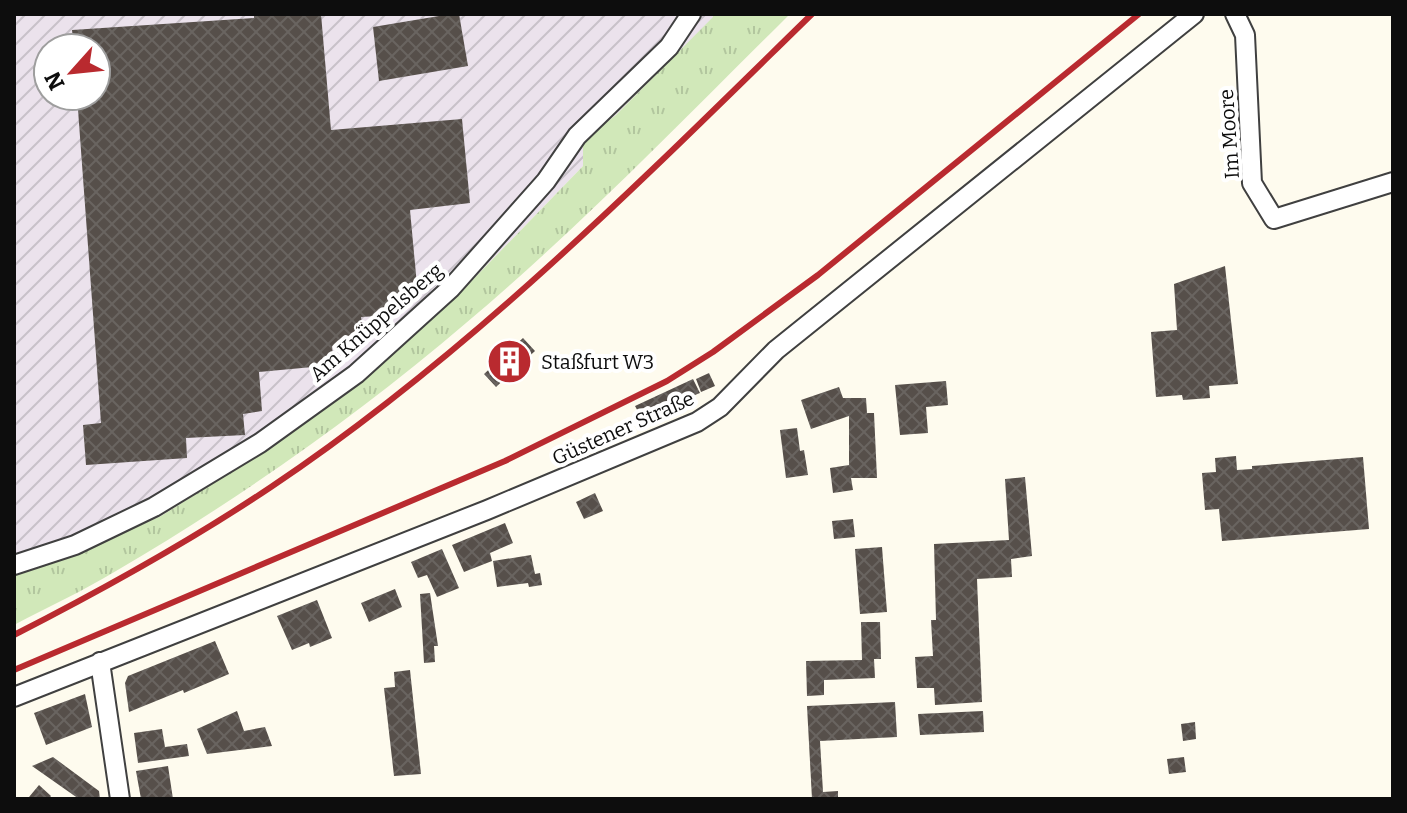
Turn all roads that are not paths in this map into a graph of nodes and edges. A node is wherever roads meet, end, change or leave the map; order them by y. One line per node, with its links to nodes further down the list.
1 (691, 14): 5 (street, Am Knüppelsberg)
2 (1194, 14): 6 (street, Güstener Straße)
3 (1235, 14): 4 (street, Im Moore)
4 (1393, 182)
5 (14, 565)
6 (100, 662): 7 (street, Güstener Straße); 8 (street)
7 (14, 697)
8 (120, 799)

